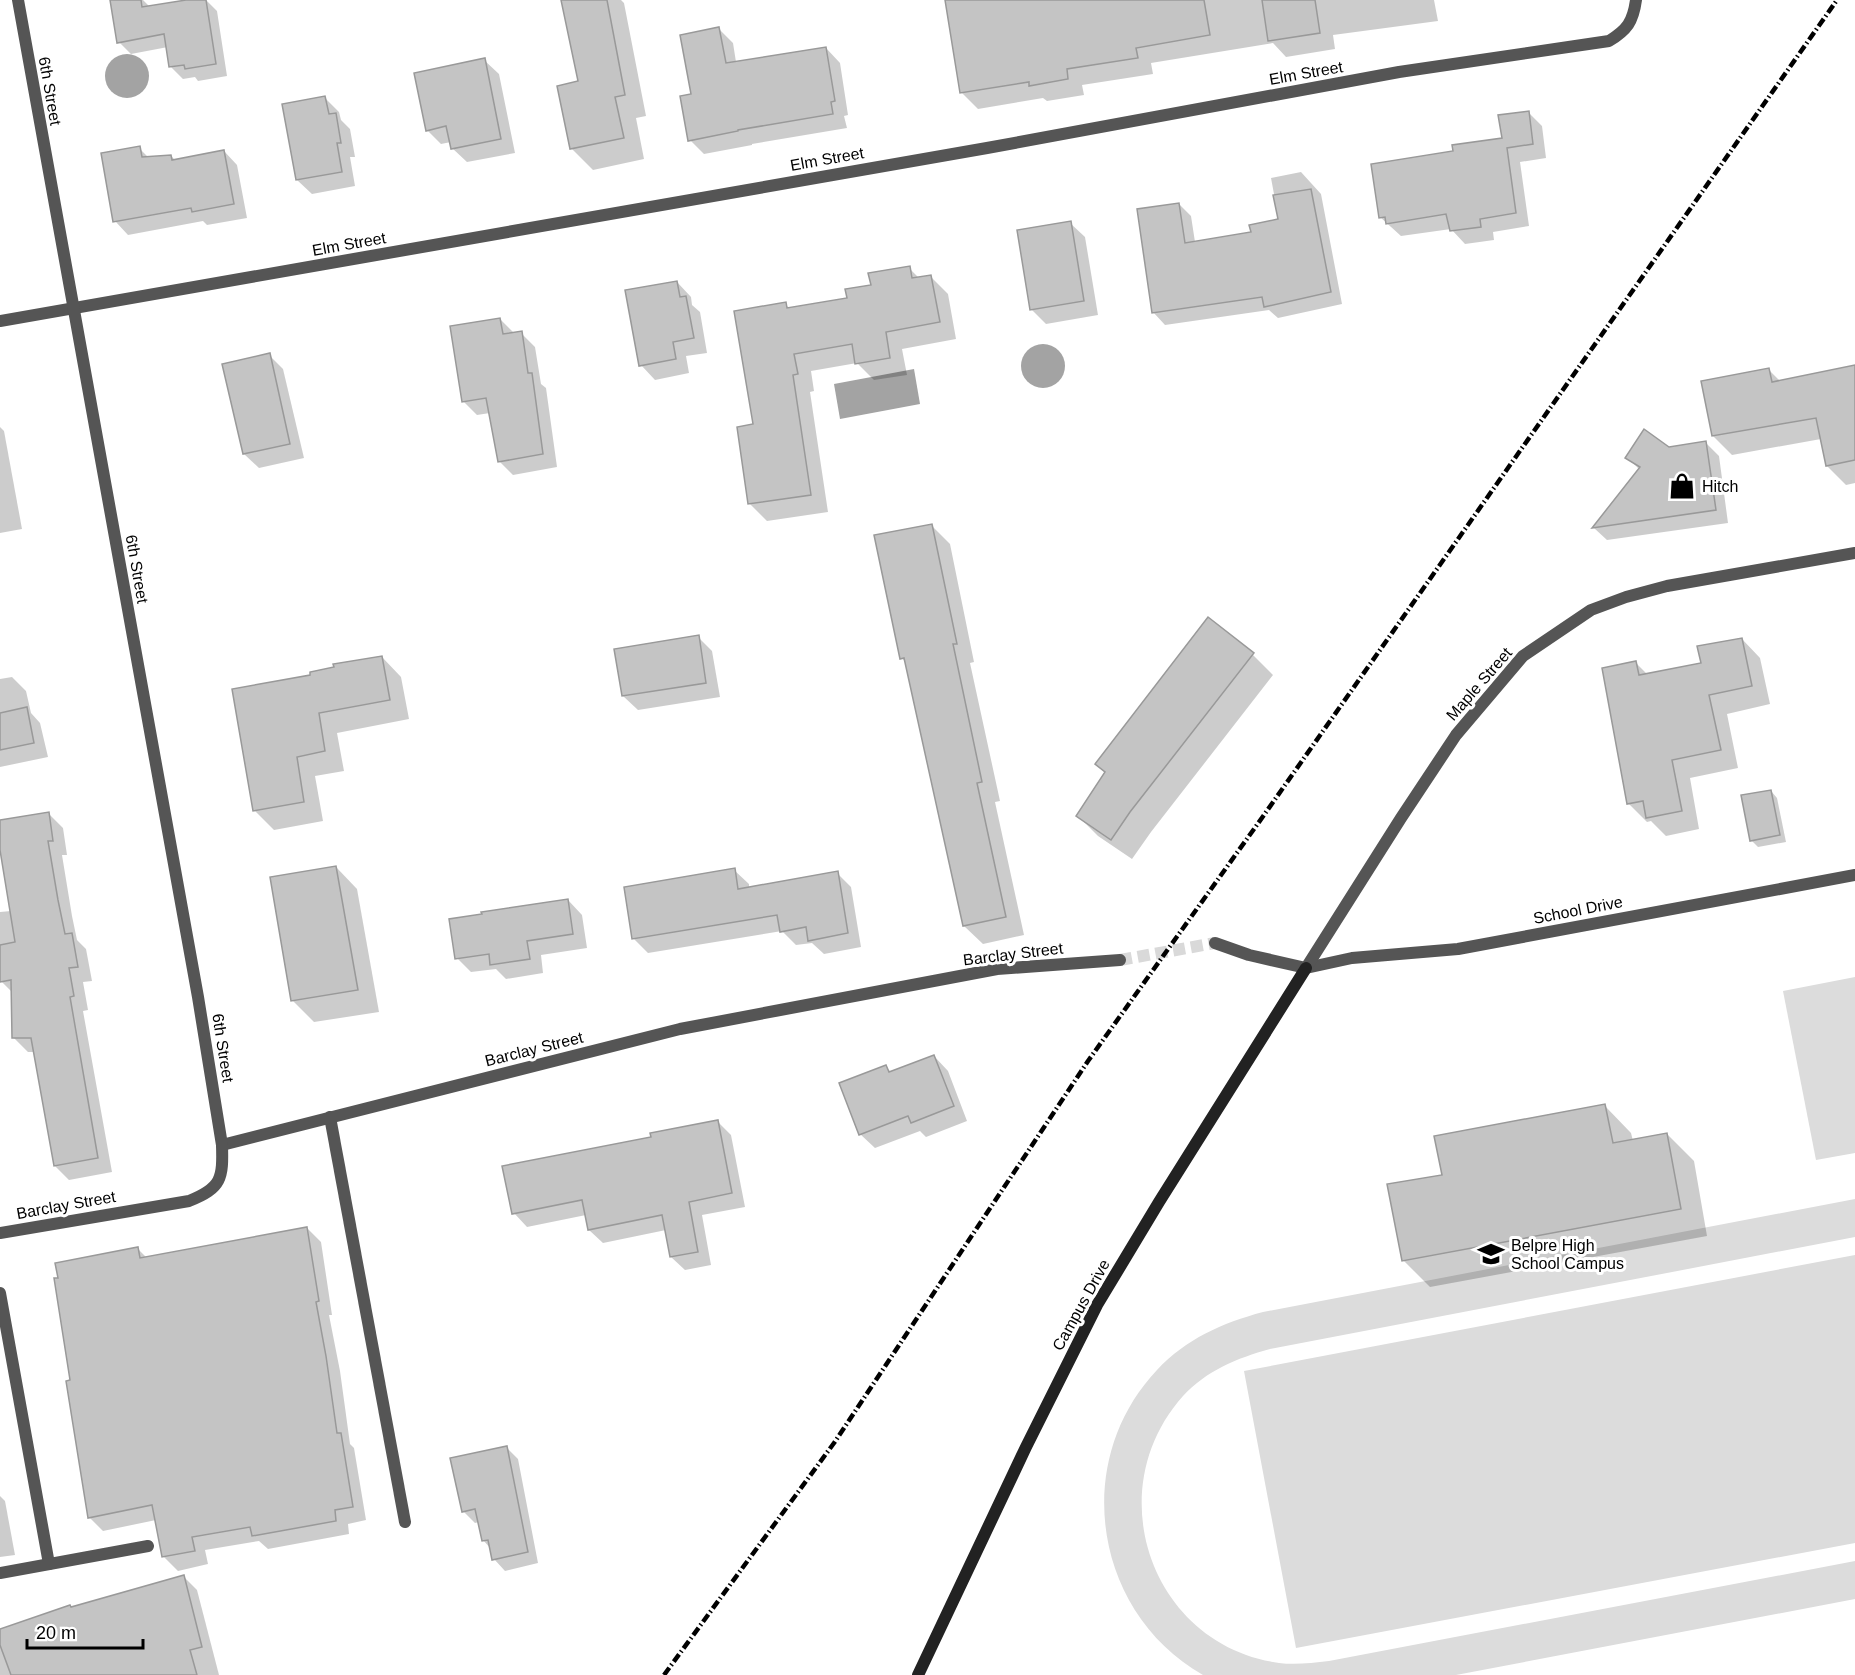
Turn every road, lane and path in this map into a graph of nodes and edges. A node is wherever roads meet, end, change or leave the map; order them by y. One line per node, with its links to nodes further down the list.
1 (18, 0): 3 (street, 6th Street)
2 (1636, 0): 3 (street, Elm Street)
3 (74, 308): 4 (street, Elm Street); 11 (street, 6th Street)
4 (0, 321)
5 (1855, 553): 9 (street, Maple Street)
6 (1855, 875): 9 (street, School Drive)
7 (1215, 943): 9 (street)
8 (1120, 960): 10 (street, Barclay Street)
9 (1306, 968): 18 (street, Campus Drive)
10 (330, 1118): 11 (street, Barclay Street); 14 (street)
11 (222, 1145): 12 (street, Barclay Street)
12 (0, 1233)
13 (0, 1293): 16 (street)
14 (405, 1522)
15 (148, 1546): 16 (street)
16 (49, 1564): 17 (street)
17 (0, 1573)
18 (918, 1675)

